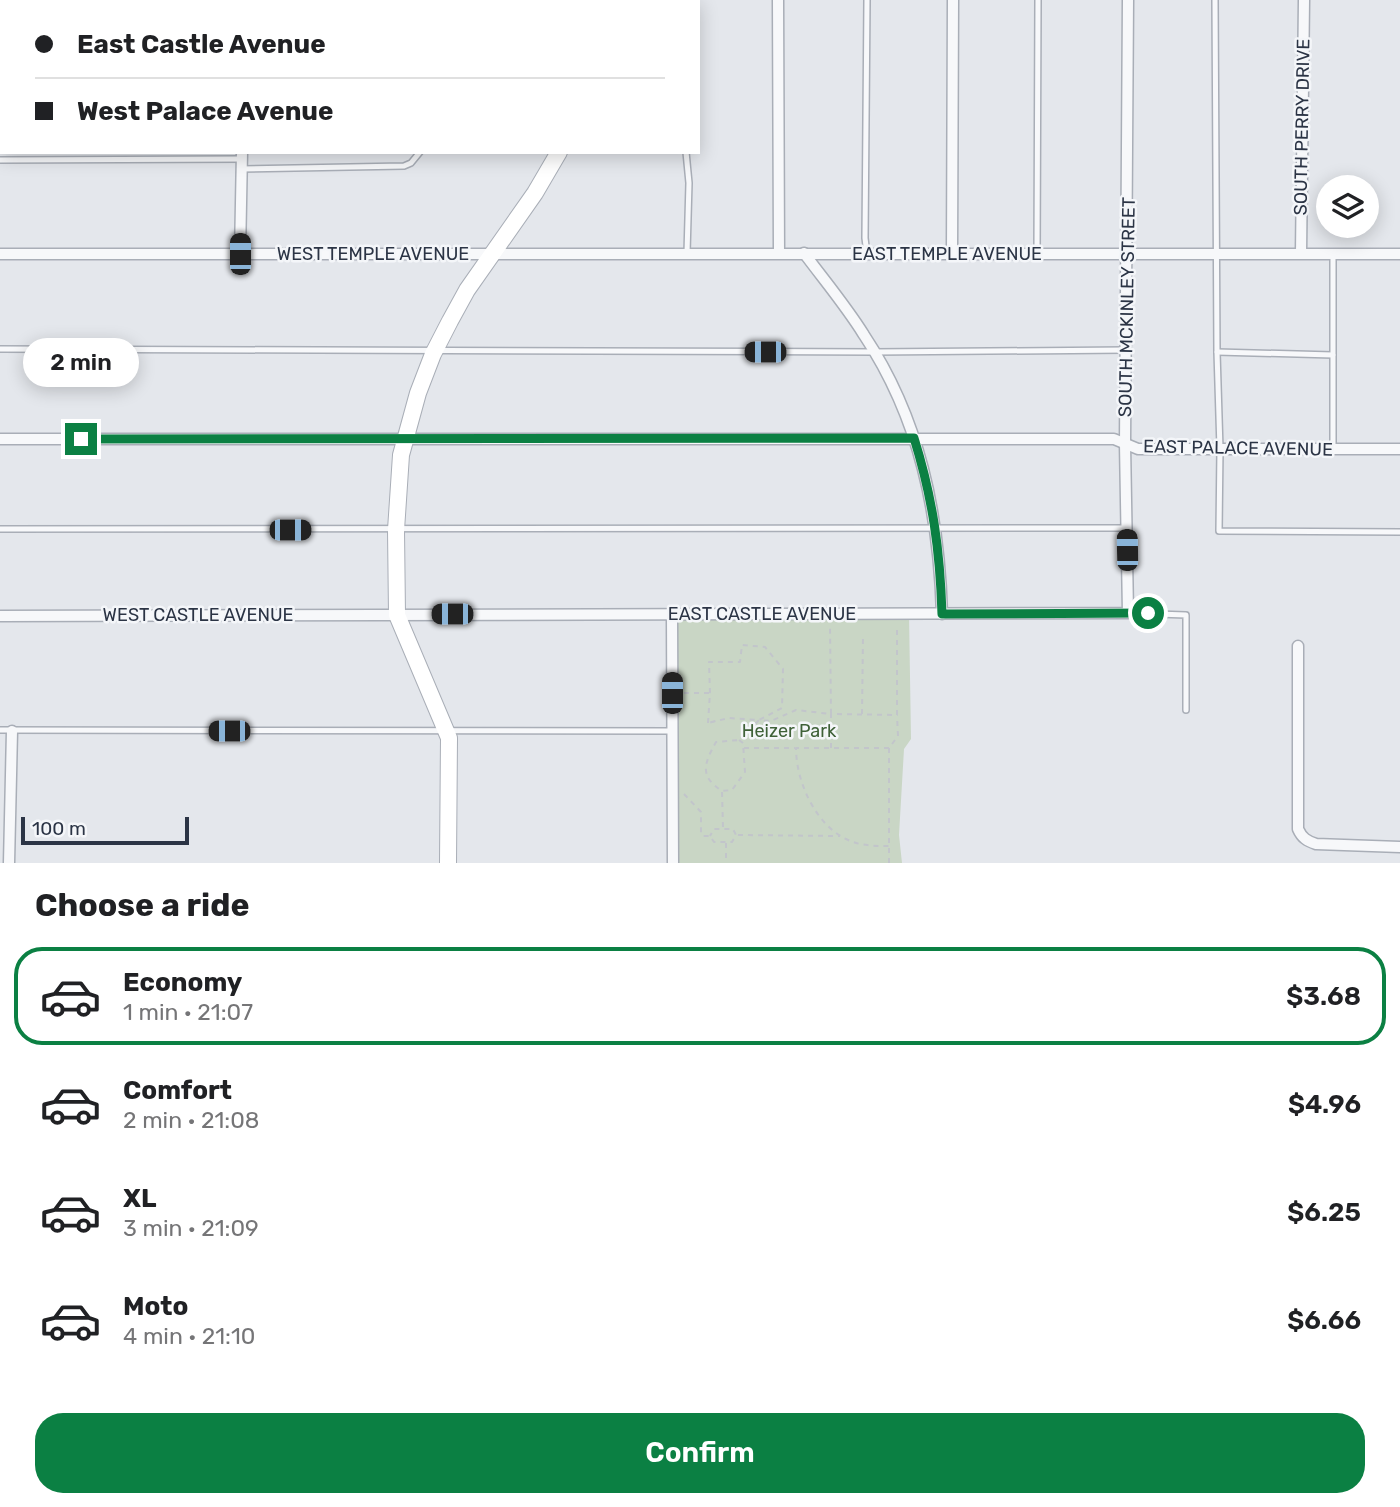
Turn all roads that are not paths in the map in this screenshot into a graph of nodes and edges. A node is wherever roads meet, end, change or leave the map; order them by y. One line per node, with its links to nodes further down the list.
1 (778, 0): 14 (street)
2 (866, 0): 22 (lane)
3 (953, 0): 16 (street)
4 (1038, 0): 23 (lane)
5 (1128, 0): 24 (street, SOUTH MCKINLEY STREET)
6 (1215, 0): 25 (lane)
7 (1304, 0): 17 (street, SOUTH PERRY DRIVE)
8 (418, 154): 12 (lane)
9 (558, 154): 21 (main road)
10 (686, 154): 13 (lane)
11 (0, 160): 12 (lane)
12 (241, 160): 20 (street)
13 (687, 253): 14 (street, EAST TEMPLE AVENUE); 21 (street, EAST TEMPLE AVENUE)
14 (779, 253): 15 (street, EAST TEMPLE AVENUE)
15 (804, 253): 22 (street, EAST TEMPLE AVENUE); 30 (street)
16 (952, 253): 22 (street, EAST TEMPLE AVENUE); 23 (street, EAST TEMPLE AVENUE)
17 (1301, 253): 18 (street, EAST TEMPLE AVENUE); 25 (street, EAST TEMPLE AVENUE)
18 (1333, 253): 26 (street, EAST TEMPLE AVENUE); 32 (lane)
19 (0, 254): 20 (street, WEST TEMPLE AVENUE)
20 (240, 254): 21 (street, WEST TEMPLE AVENUE)
21 (493, 254): 28 (main road)
22 (867, 254)
23 (1037, 254): 24 (street, EAST TEMPLE AVENUE)
24 (1128, 254): 25 (street, EAST TEMPLE AVENUE); 29 (street, SOUTH MCKINLEY STREET)
25 (1216, 254): 31 (lane)
26 (1400, 254)
27 (0, 349): 28 (lane)
28 (435, 350): 30 (lane); 35 (main road)
29 (1126, 350): 30 (lane); 36 (street, SOUTH MCKINLEY STREET)
30 (874, 352): 33 (street)
31 (1217, 352): 32 (lane); 37 (lane)
32 (1333, 355): 38 (lane)
33 (914, 438): 35 (street, EAST PALACE AVENUE); 36 (street, EAST PALACE AVENUE); 43 (street)
34 (0, 439): 35 (street, EAST PALACE AVENUE)
35 (405, 439): 42 (main road)
36 (1125, 444): 37 (street, EAST PALACE AVENUE); 40 (street, SOUTH MCKINLEY STREET)
37 (1220, 449): 38 (street, EAST PALACE AVENUE); 44 (lane)
38 (1332, 449): 39 (street, EAST PALACE AVENUE)
39 (1400, 449)
40 (1126, 528): 43 (lane); 45 (street, SOUTH MCKINLEY STREET)
41 (0, 529): 42 (lane)
42 (396, 530): 43 (lane); 48 (main road)
43 (937, 530): 47 (street)
44 (1400, 532)
45 (1128, 613): 47 (street, EAST CASTLE AVENUE); 51 (lane)
46 (672, 614): 47 (street, EAST CASTLE AVENUE); 48 (street, EAST CASTLE AVENUE); 53 (street)
47 (942, 614)
48 (397, 615): 49 (street, WEST CASTLE AVENUE); 54 (main road)
49 (0, 616)
50 (1298, 646): 55 (street)
51 (1185, 710)
52 (6, 731): 54 (lane); 56 (street)
53 (673, 731): 54 (lane); 58 (street)
54 (447, 732): 57 (main road)
55 (1400, 847)
56 (9, 863)
57 (448, 863)
58 (673, 863)

